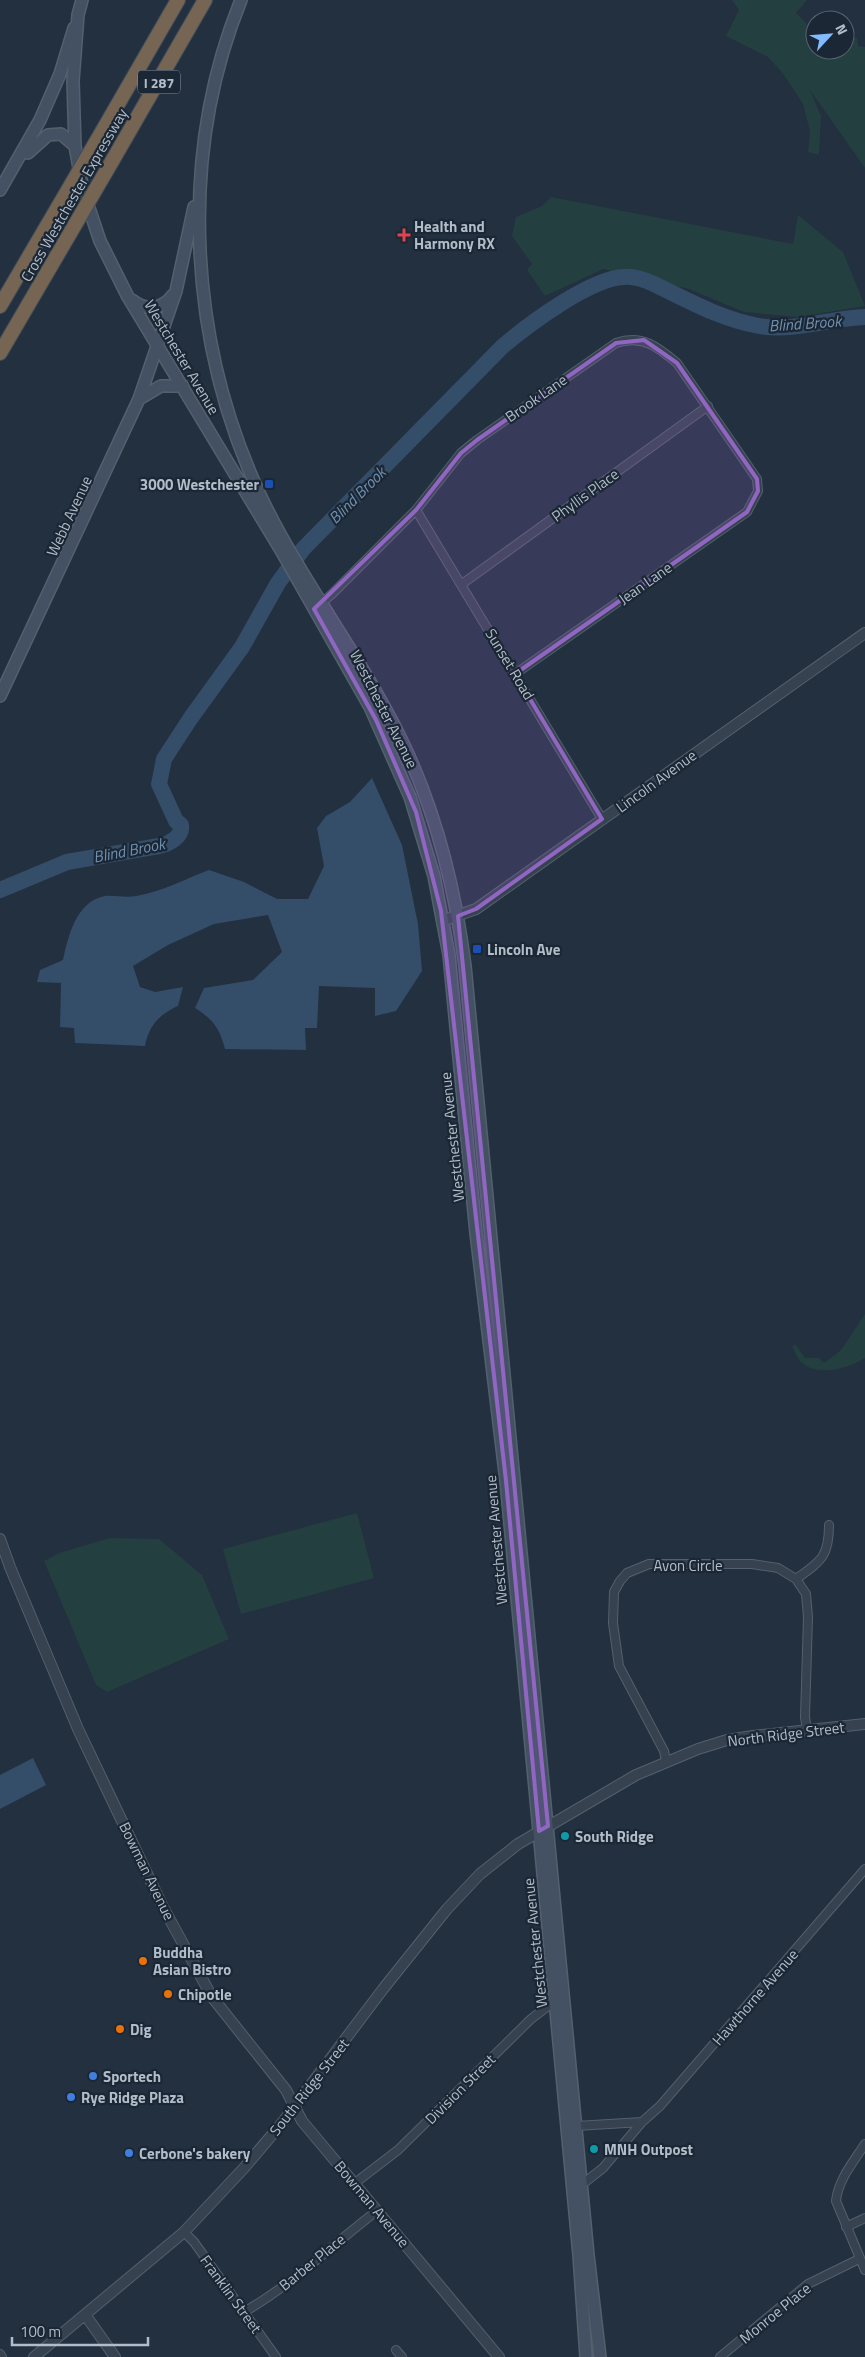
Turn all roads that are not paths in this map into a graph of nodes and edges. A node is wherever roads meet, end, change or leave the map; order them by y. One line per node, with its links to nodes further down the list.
1 (82, 0): 5 (main road, Westchester Avenue)
2 (178, 0): 11 (highway, Cross Westchester Expressway / I 287, bridge)
3 (206, 0): 13 (highway, Cross Westchester Expressway / I 287, bridge)
4 (241, 0): 7 (main road)
5 (78, 15): 6 (main road, Westchester Avenue); 8 (main road)
6 (75, 146): 8 (main road); 10 (main road, Westchester Avenue)
7 (202, 173): 9 (main road, Webb Avenue); 19 (main road, Westchester Avenue)
8 (0, 191)
9 (176, 291): 10 (main road); 12 (main road, Webb Avenue)
10 (128, 297): 12 (main road, Westchester Avenue)
11 (0, 306)
12 (158, 346): 14 (main road, Westchester Avenue); 15 (main road, Webb Avenue)
13 (0, 353)
14 (183, 386): 15 (main road); 19 (main road, Westchester Avenue)
15 (139, 399): 24 (main road, Webb Avenue)
16 (708, 406): 17 (street, Brook Lane); 18 (street, Brook Lane); 20 (street, Phyllis Place)
17 (757, 479): 23 (street, Jean Lane)
18 (416, 510): 20 (street, Sunset Road); 21 (street, Brook Lane)
19 (284, 548): 21 (main road, Westchester Avenue)
20 (462, 584): 23 (street, Sunset Road)
21 (318, 606): 26 (main road, Westchester Avenue); 27 (main road, Westchester Avenue)
22 (865, 633): 25 (street, Lincoln Avenue)
23 (515, 674): 25 (street, Sunset Road)
24 (0, 696)
25 (602, 819): 26 (street, Lincoln Avenue)
26 (458, 916): 27 (street, Lincoln Avenue); 34 (main road, Westchester Avenue)
27 (442, 921): 34 (main road, Westchester Avenue)
28 (829, 1524): 30 (street)
29 (0, 1539): 37 (street, Bowman Avenue)
30 (796, 1579): 32 (street); 33 (street, Avon Circle)
31 (865, 1724): 32 (street, North Ridge Street)
32 (807, 1730): 33 (street, North Ridge Street)
33 (666, 1761): 34 (street, North Ridge Street)
34 (544, 1829): 36 (main road, Westchester Avenue); 37 (street, South Ridge Street)
35 (865, 1870): 38 (street, Hawthorne Avenue)
36 (559, 1997): 39 (main road, Westchester Avenue); 40 (main road, Westchester Avenue); 42 (street, Division Street)
37 (294, 2106): 42 (street, Bowman Avenue); 47 (street, South Ridge Street)
38 (642, 2122): 39 (street); 43 (street, Hawthorne Avenue)
39 (576, 2126): 40 (street); 43 (main road, Westchester Avenue)
40 (568, 2139): 43 (main road, Westchester Avenue)
41 (865, 2144): 46 (street)
42 (355, 2183): 44 (street, Bowman Avenue)
43 (577, 2187): 58 (main road, Westchester Avenue); 59 (main road, Westchester Avenue)
44 (378, 2210): 50 (street, Barber Place); 57 (street, Bowman Avenue)
45 (865, 2218): 46 (street)
46 (846, 2227): 48 (street)
47 (184, 2232): 50 (street, Franklin Street); 51 (street, South Ridge Street)
48 (860, 2259): 49 (street); 60 (street, Monroe Place)
49 (865, 2270)
50 (244, 2312): 55 (street, Franklin Street)
51 (86, 2316): 53 (street, South Ridge Street); 54 (street)
52 (396, 2350): 56 (street)
53 (34, 2357)
54 (115, 2357)
55 (276, 2357)
56 (402, 2357)
57 (498, 2357)
58 (586, 2357)
59 (600, 2357)
60 (720, 2357)

